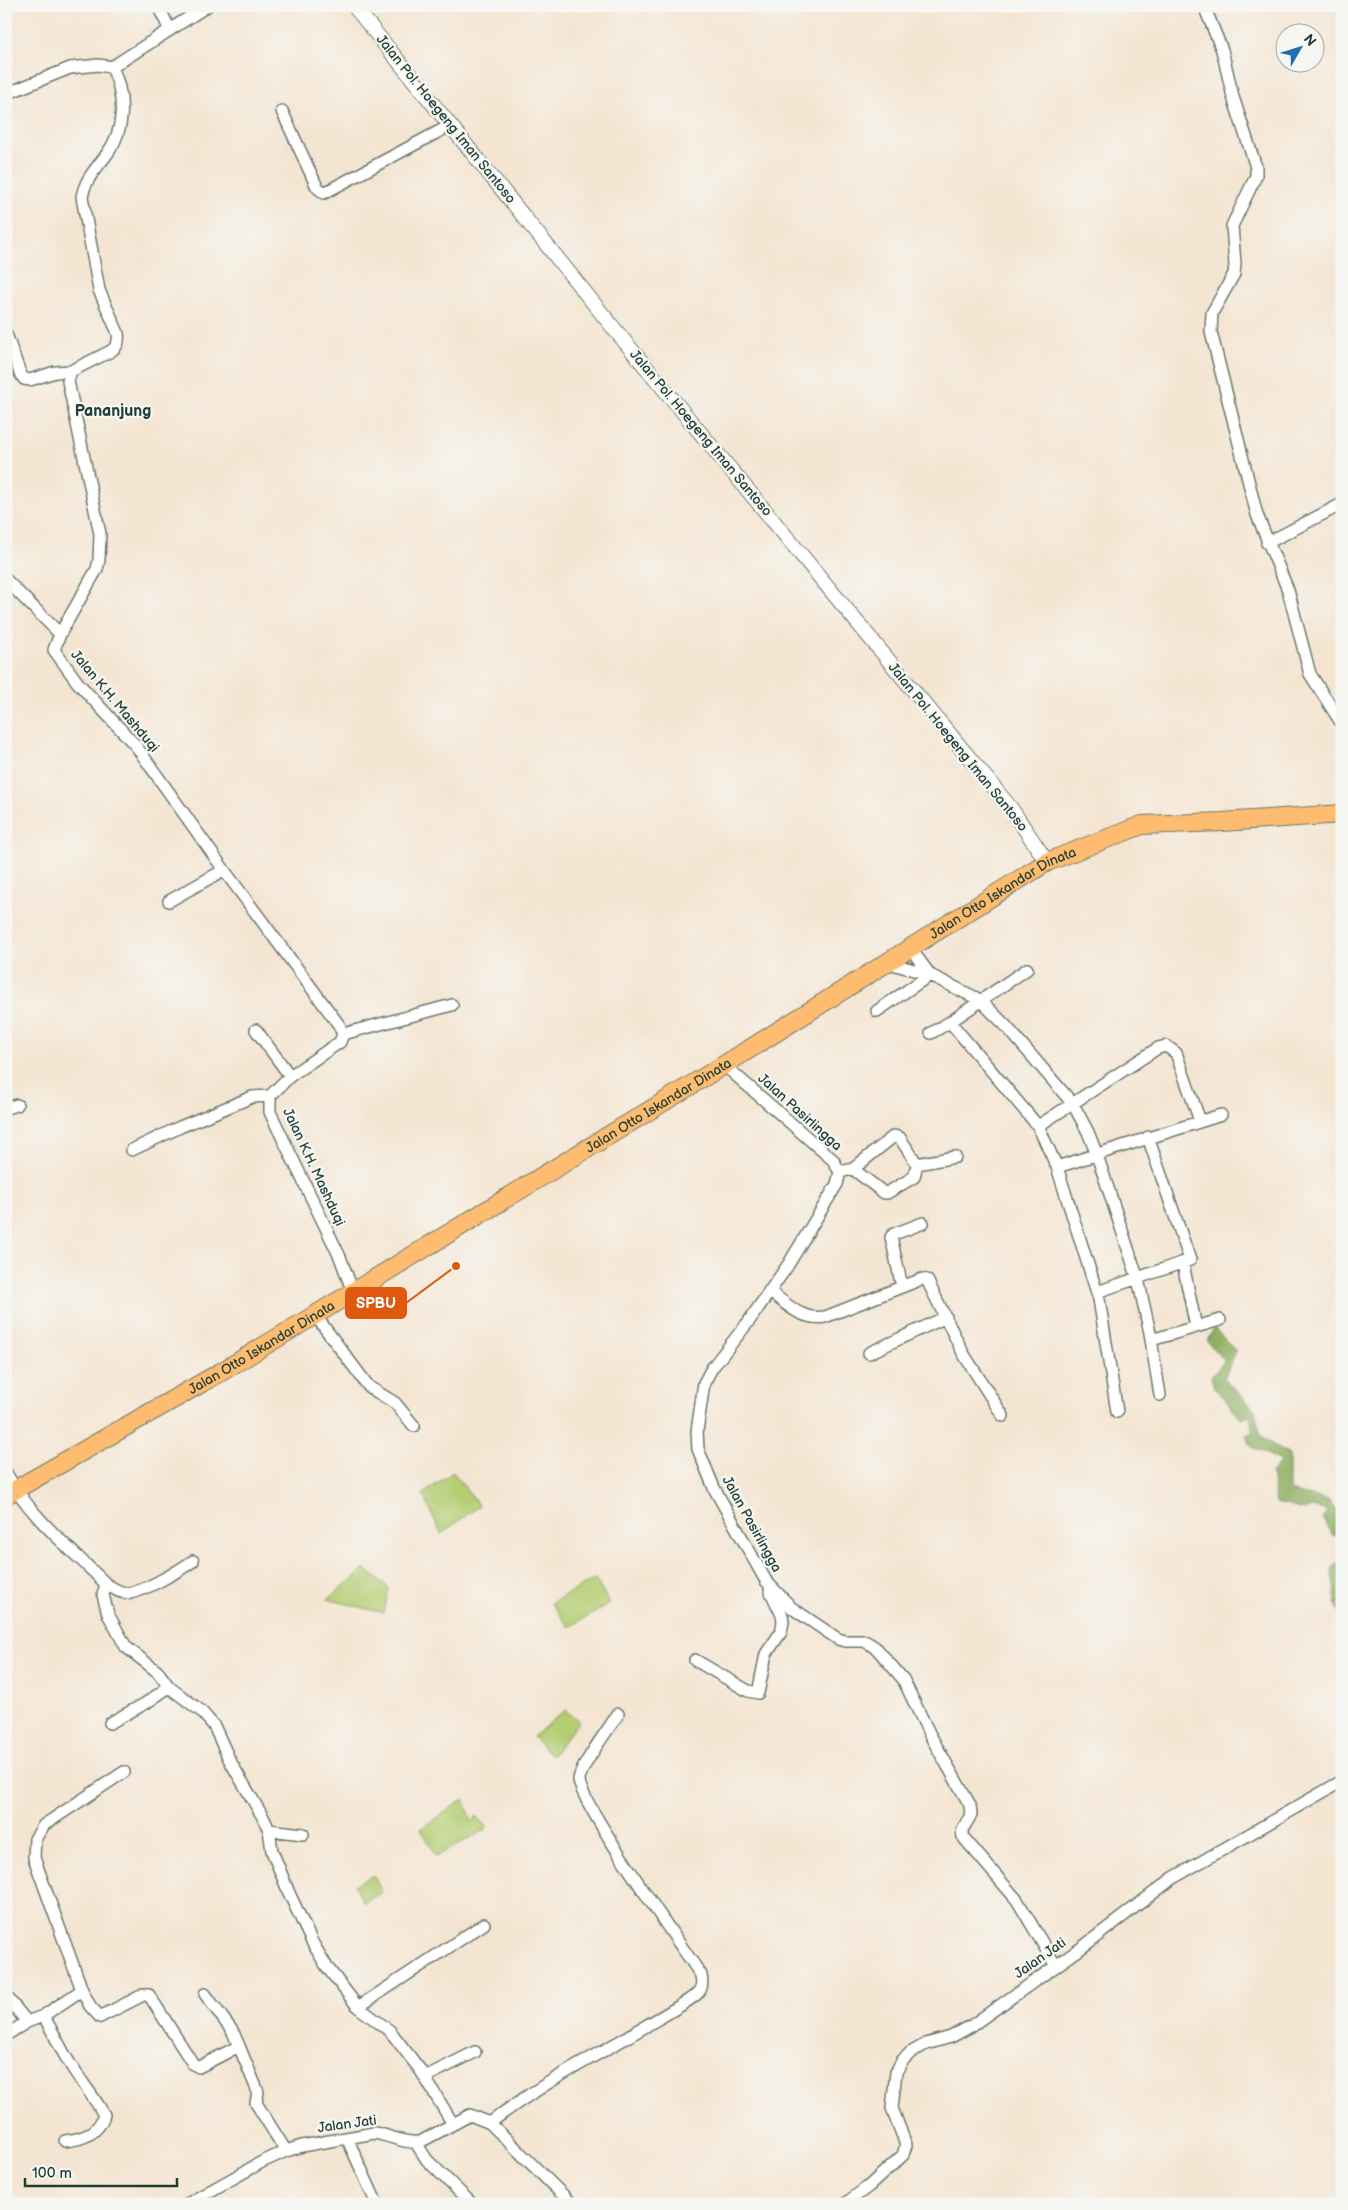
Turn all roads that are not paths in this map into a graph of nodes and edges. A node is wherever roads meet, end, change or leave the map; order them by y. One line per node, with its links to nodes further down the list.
1 (158, 6): 5 (street)
2 (207, 6): 5 (street)
3 (354, 6): 9 (street, Jalan Pol. Hoegeng Iman Santoso)
4 (1204, 6): 13 (street)
5 (170, 30): 6 (street)
6 (112, 67): 7 (street); 11 (street)
7 (6, 94)
8 (282, 111): 9 (street)
9 (450, 125): 18 (street, Jalan Pol. Hoegeng Iman Santoso)
10 (6, 334): 11 (street)
11 (71, 371): 15 (street, Jalan K.H. Mashduqi)
12 (1342, 504): 13 (street)
13 (1267, 543): 16 (street)
14 (6, 580): 15 (street)
15 (60, 634): 19 (street, Jalan K.H. Mashduqi)
16 (1342, 724)
17 (1342, 814): 18 (main road, Jalan Otto Iskandar Dinata)
18 (1047, 862): 21 (main road, Jalan Otto Iskandar Dinata)
19 (224, 870): 20 (street); 31 (street, Jalan K.H. Mashduqi)
20 (168, 901)
21 (911, 949): 22 (main road, Jalan Otto Iskandar Dinata); 24 (street)
22 (889, 963): 24 (street); 32 (main road, Jalan Otto Iskandar Dinata)
23 (1027, 970): 25 (street)
24 (929, 974): 25 (street); 27 (street)
25 (980, 1000): 28 (street); 35 (street)
26 (452, 1004): 31 (street)
27 (877, 1011)
28 (950, 1022): 30 (street); 38 (street)
29 (256, 1030): 33 (street)
30 (931, 1033)
31 (343, 1034): 33 (street, Jalan K.H. Mashduqi)
32 (724, 1065): 46 (street, Jalan Pasirlingga); 52 (main road, Jalan Otto Iskandar Dinata)
33 (290, 1076): 34 (street, Jalan K.H. Mashduqi)
34 (270, 1096): 40 (street); 52 (street, Jalan K.H. Mashduqi)
35 (1073, 1104): 37 (street); 38 (street); 41 (street)
36 (1221, 1115): 37 (street)
37 (1200, 1121): 39 (street)
38 (1038, 1126): 44 (street)
39 (1148, 1137): 41 (street); 48 (street)
40 (132, 1150)
41 (1096, 1154): 44 (street); 49 (street)
42 (955, 1157): 43 (street)
43 (917, 1164): 45 (street); 45 (street)
44 (1057, 1167): 53 (street)
45 (853, 1169): 46 (street)
46 (840, 1172): 51 (street, Jalan Pasirlingga)
47 (923, 1223): 50 (street)
48 (1183, 1264): 49 (street); 57 (street)
49 (1138, 1279): 53 (street); 58 (street)
50 (902, 1287): 51 (street); 55 (street)
51 (769, 1291): 67 (street, Jalan Pasirlingga)
52 (354, 1292): 54 (main road, Jalan Otto Iskandar Dinata)
53 (1097, 1292): 61 (street)
54 (315, 1315): 63 (street); 65 (main road, Jalan Otto Iskandar Dinata)
55 (946, 1317): 59 (street); 62 (street)
56 (1220, 1320): 57 (street)
57 (1196, 1327): 58 (street)
58 (1151, 1340): 60 (street)
59 (869, 1353)
60 (1160, 1395)
61 (1118, 1412)
62 (1003, 1416)
63 (414, 1426)
64 (6, 1473): 65 (street)
65 (11, 1492): 68 (street)
66 (193, 1561): 68 (street)
67 (766, 1581): 69 (street); 78 (street, Jalan Pasirlingga)
68 (106, 1584): 70 (street)
69 (695, 1660)
70 (169, 1687): 72 (street); 75 (street)
71 (618, 1714): 89 (street)
72 (110, 1723)
73 (124, 1772): 79 (street)
74 (1342, 1781): 78 (street, Jalan Jati)
75 (269, 1830): 76 (street); 82 (street)
76 (303, 1834)
77 (484, 1924): 82 (street)
78 (1056, 1966): 99 (street, Jalan Jati)
79 (82, 1990): 83 (street); 86 (street)
80 (205, 1994): 86 (street)
81 (6, 1996): 84 (street)
82 (358, 2007): 88 (street)
83 (43, 2016): 84 (street); 92 (street)
84 (28, 2022): 85 (street)
85 (6, 2035)
86 (239, 2046): 94 (street)
87 (475, 2052): 88 (street)
88 (424, 2077): 90 (street)
89 (490, 2123): 90 (street); 98 (street)
90 (453, 2124): 93 (street)
91 (347, 2138): 93 (street, Jalan Jati); 94 (street, Jalan Jati); 96 (street)
92 (65, 2141)
93 (416, 2143): 97 (street)
94 (286, 2151): 95 (street, Jalan Jati)
95 (187, 2204)
96 (377, 2204)
97 (472, 2204)
98 (572, 2204)
99 (845, 2204)

